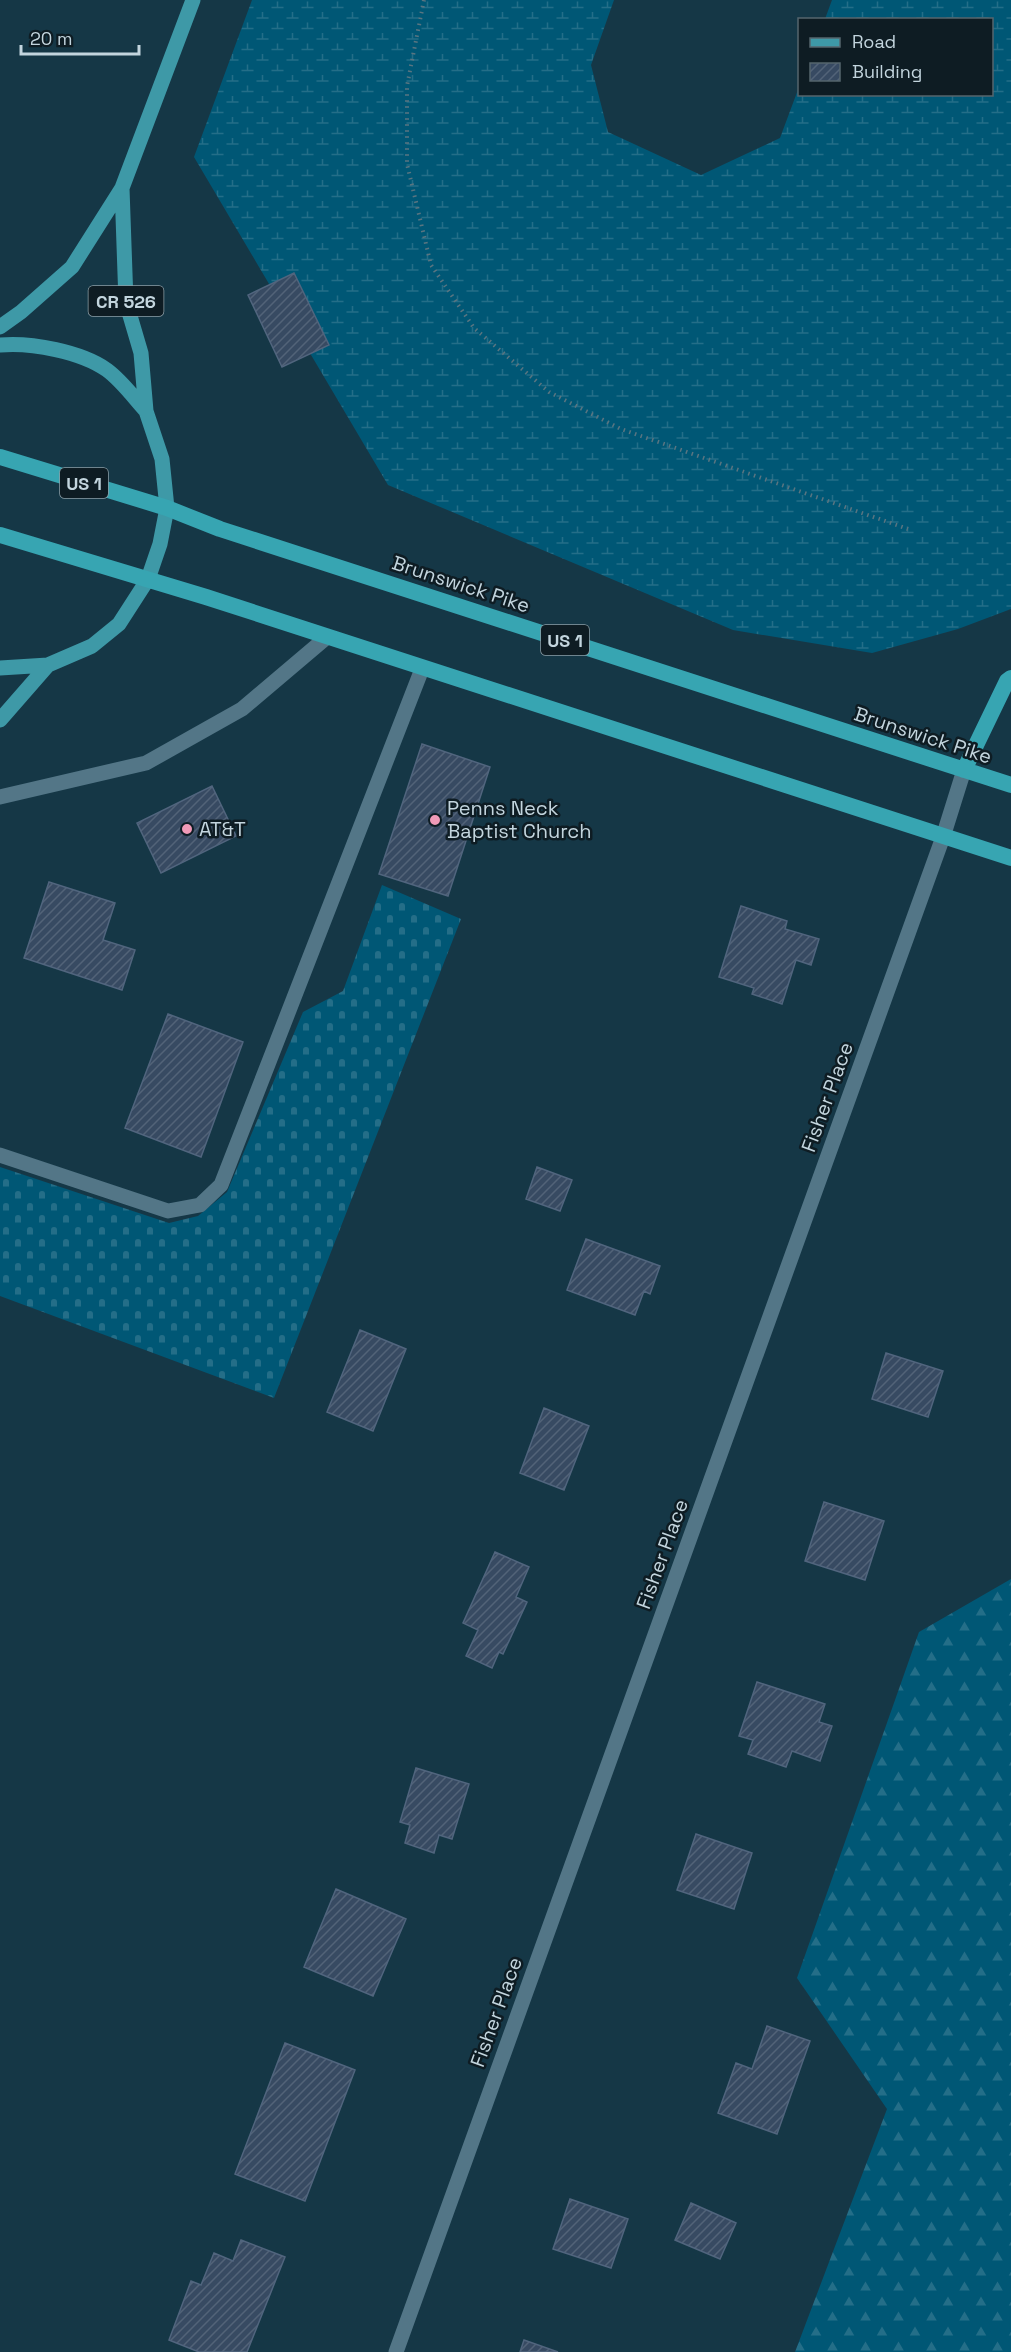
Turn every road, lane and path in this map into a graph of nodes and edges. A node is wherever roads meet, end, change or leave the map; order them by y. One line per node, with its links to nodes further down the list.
1 (193, 0): 3 (main road, CR 526)
2 (424, 0): 9 (path)
3 (122, 188): 4 (main road, CR 526); 6 (main road, CR 526)
4 (0, 327)
5 (0, 345): 6 (main road)
6 (146, 411): 8 (main road, CR 526)
7 (0, 457): 8 (highway, Brunswick Pike / US 1)
8 (167, 508): 11 (main road, CR 526); 18 (highway, Brunswick Pike / US 1)
9 (908, 529)
10 (0, 535): 11 (highway)
11 (148, 579): 12 (highway); 13 (main road, CR 526)
12 (327, 637): 15 (highway); 20 (street)
13 (48, 665): 14 (main road); 17 (main road, CR 526)
14 (0, 668)
15 (422, 669): 21 (highway); 23 (street)
16 (1011, 678): 18 (highway)
17 (0, 720)
18 (964, 770): 19 (highway, Brunswick Pike / US 1); 21 (street, Fisher Place)
19 (1011, 785)
20 (0, 797)
21 (943, 837): 22 (highway); 24 (street, Fisher Place)
22 (1011, 858)
23 (0, 1155)
24 (396, 2352)

